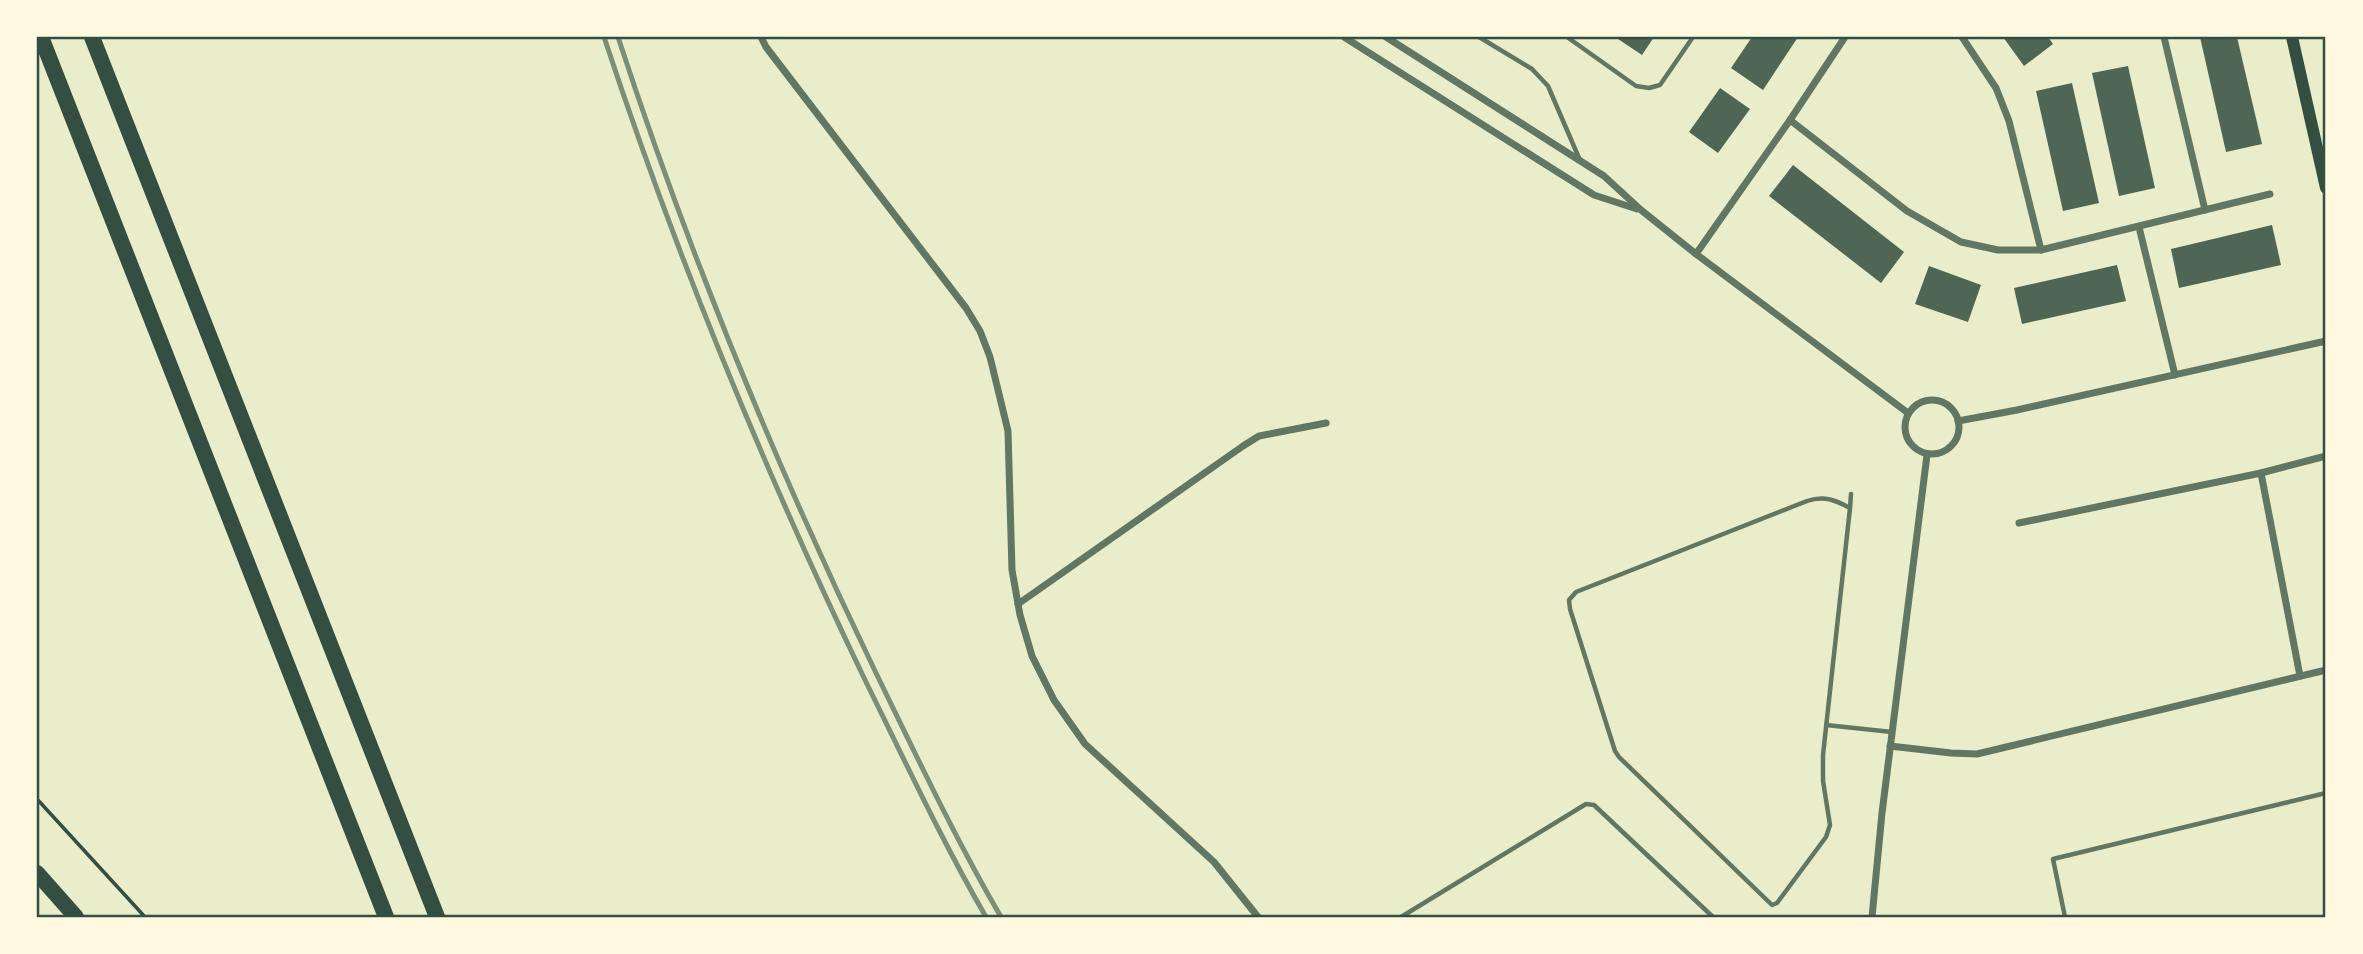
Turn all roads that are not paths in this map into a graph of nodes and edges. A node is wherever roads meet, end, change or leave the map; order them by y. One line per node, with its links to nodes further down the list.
1 (41, 37): 42 (highway)
2 (92, 37): 43 (highway)
3 (761, 37): 33 (street)
4 (1344, 37): 17 (street)
5 (1385, 37): 14 (street)
6 (1479, 37): 14 (lane)
7 (1567, 37): 8 (lane)
8 (1693, 37)
9 (1846, 37): 13 (street)
10 (1962, 37): 20 (street)
11 (2164, 37): 18 (street)
12 (2292, 37): 15 (main road)
13 (1790, 120): 20 (street); 21 (street)
14 (1580, 160): 17 (street)
15 (2326, 188)
16 (2270, 194): 18 (street)
17 (1641, 210): 21 (street)
18 (2205, 210): 19 (street)
19 (2139, 227): 20 (street); 23 (street)
20 (2041, 250)
21 (1696, 254): 24 (street)
22 (2326, 341): 23 (street)
23 (2175, 375): 25 (street)
24 (1908, 413): 25 (street); 27 (street)
25 (1958, 421): 27 (street)
26 (1326, 423): 33 (street)
27 (1927, 455): 37 (street)
28 (2326, 456): 29 (street)
29 (2261, 473): 32 (street); 35 (street)
30 (1851, 494): 31 (lane)
31 (1850, 508): 36 (lane); 36 (lane)
32 (2019, 523)
33 (1018, 604): 44 (street)
34 (2326, 670): 35 (street)
35 (2300, 676): 38 (street)
36 (1826, 725): 37 (lane)
37 (1892, 733): 38 (street)
38 (1890, 746): 47 (street)
39 (2326, 793): 48 (lane)
40 (37, 873): 41 (highway)
41 (76, 917)
42 (386, 917)
43 (437, 917)
44 (1258, 917)
45 (1401, 917): 46 (lane)
46 (1713, 917)
47 (1872, 917)
48 (2065, 917)

